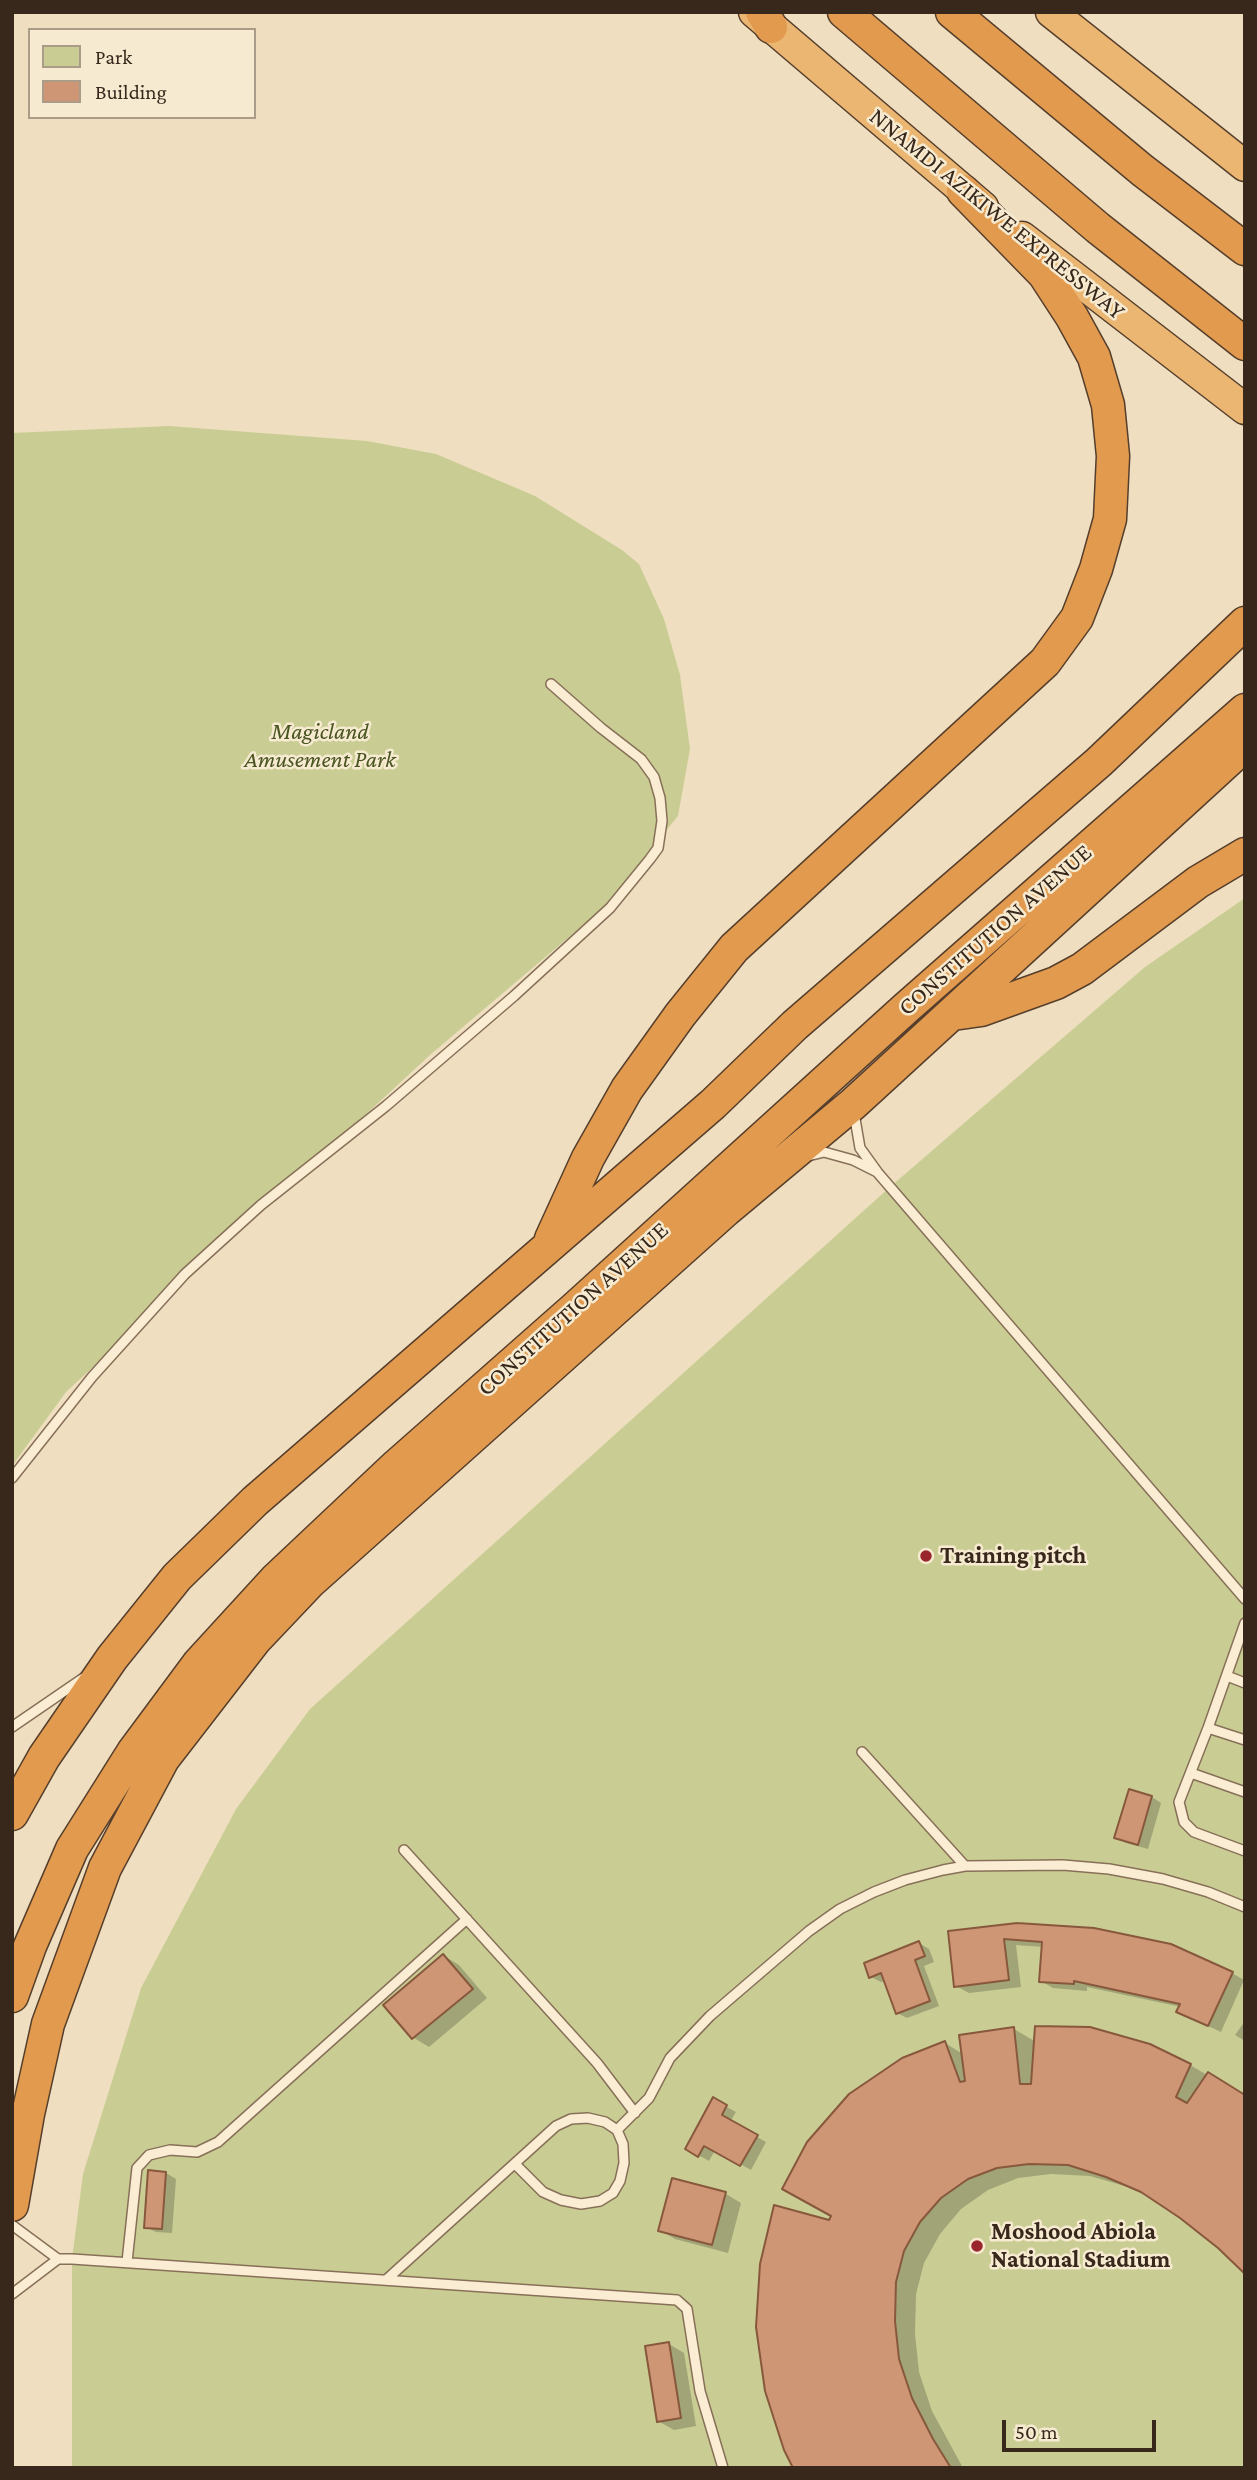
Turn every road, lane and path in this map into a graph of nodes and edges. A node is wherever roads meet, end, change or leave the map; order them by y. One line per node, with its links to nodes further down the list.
1 (844, 12): 10 (highway)
2 (952, 12): 9 (highway)
3 (1051, 12): 5 (highway)
4 (762, 17): 8 (highway, NNAMDI AZIKIWE EXPRESSWAY)
5 (1177, 115): 6 (highway); 7 (highway)
6 (1245, 147)
7 (1245, 166)
8 (963, 191): 11 (highway, NNAMDI AZIKIWE EXPRESSWAY); 21 (highway)
9 (1245, 249)
10 (1245, 344)
11 (1245, 409)
12 (1245, 623): 21 (highway)
13 (551, 684): 22 (lane)
14 (1245, 710): 41 (highway, CONSTITUTION AVENUE)
15 (1245, 745): 17 (highway)
16 (1245, 854): 17 (highway)
17 (942, 1024): 18 (highway)
18 (859, 1097): 19 (highway); 20 (lane)
19 (782, 1163): 20 (lane); 38 (highway)
20 (878, 1173): 23 (lane)
21 (546, 1249): 25 (highway)
22 (12, 1478)
23 (1245, 1598)
24 (1245, 1623): 26 (lane)
25 (112, 1658): 28 (lane); 34 (highway)
26 (1227, 1676): 27 (lane); 29 (lane)
27 (1245, 1683)
28 (12, 1727)
29 (1209, 1728): 30 (lane); 32 (lane)
30 (1245, 1740)
31 (862, 1752): 37 (lane)
32 (1191, 1773): 33 (lane); 36 (lane)
33 (1245, 1792)
34 (12, 1814)
35 (404, 1850): 40 (lane)
36 (1245, 1851)
37 (965, 1867): 39 (lane); 43 (lane)
38 (105, 1868): 42 (highway); 46 (highway)
39 (1245, 1907)
40 (467, 1919): 43 (lane); 49 (lane)
41 (12, 1996)
42 (12, 2022)
43 (635, 2113): 44 (lane)
44 (617, 2130): 45 (lane); 45 (lane)
45 (515, 2164): 50 (lane)
46 (12, 2206)
47 (12, 2225): 48 (lane)
48 (58, 2259): 49 (lane); 51 (lane)
49 (127, 2262): 50 (lane)
50 (386, 2280): 52 (lane)
51 (12, 2294)
52 (723, 2468)

